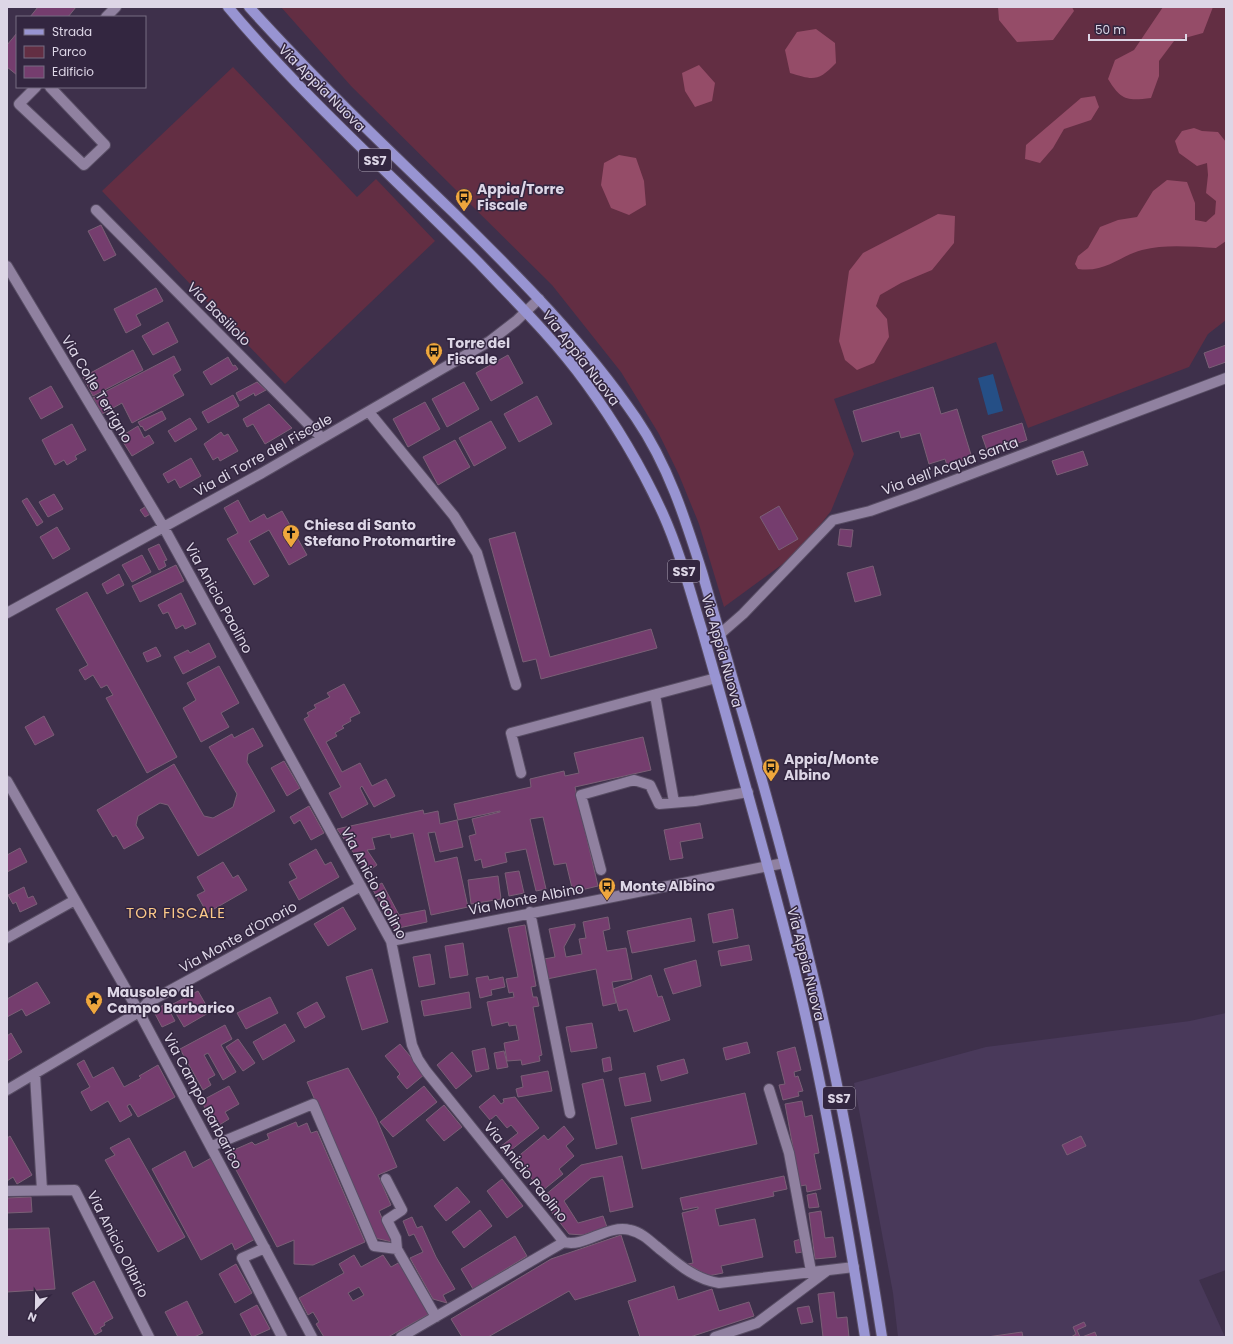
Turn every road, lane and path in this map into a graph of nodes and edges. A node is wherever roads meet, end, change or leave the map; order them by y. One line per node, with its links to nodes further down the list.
1 (116, 7): 4 (street)
2 (228, 7): 10 (main road, Via Appia Nuova / SS7)
3 (249, 7): 9 (main road, Via Appia Nuova / SS7)
4 (107, 16)
5 (35, 88): 6 (street)
6 (51, 88)
7 (96, 210): 13 (street, Via Basiliolo)
8 (8, 271): 14 (street, Via Colle Terrigno)
9 (539, 298): 10 (street, Via di Torre del Fiscale); 16 (main road, Via Appia Nuova / SS7)
10 (526, 311): 12 (street, Via di Torre del Fiscale); 17 (main road, Via Appia Nuova / SS7)
11 (1226, 378): 16 (street, Via dell'Acqua Santa)
12 (369, 412): 13 (street, Via di Torre del Fiscale); 18 (street)
13 (322, 438): 14 (street, Via di Torre del Fiscale)
14 (163, 526): 15 (street, Via di Torre del Fiscale); 27 (street, Via Anicio Paolino)
15 (7, 613)
16 (720, 634): 24 (main road, Via Appia Nuova / SS7)
17 (716, 678): 19 (street); 22 (main road, Via Appia Nuova / SS7)
18 (516, 685)
19 (654, 695): 20 (street); 23 (street)
20 (521, 773)
21 (7, 781): 28 (street, Via Campo Barbarico)
22 (748, 792): 23 (street); 25 (main road, Via Appia Nuova / SS7)
23 (674, 802): 26 (street)
24 (784, 863): 25 (street, Via Monte Albino); 54 (main road, Via Appia Nuova / SS7)
25 (767, 866): 29 (street, Via Monte Albino); 44 (main road, Via Appia Nuova / SS7)
26 (601, 870)
27 (361, 886): 31 (street, Via Anicio Paolino); 32 (street, Via Monte d'Onorio)
28 (75, 900): 30 (street); 32 (street, Via Campo Barbarico)
29 (530, 912): 31 (street, Via Monte Albino); 36 (street)
30 (7, 938)
31 (391, 941): 41 (street, Via Anicio Paolino)
32 (140, 1012): 33 (street, Via Monte d'Onorio); 37 (street, Via Campo Barbarico)
33 (35, 1075): 35 (street, Via Monte d'Onorio); 39 (street)
34 (769, 1089): 46 (street)
35 (7, 1090)
36 (570, 1113)
37 (212, 1146): 42 (street, Via Campo Barbarico); 43 (street)
38 (386, 1179): 43 (street)
39 (42, 1190): 40 (street); 48 (street, Via Anicio Olibrio)
40 (7, 1191)
41 (564, 1242): 46 (street, Via Anicio Paolino); 47 (street, Via Anicio Paolino)
42 (265, 1248): 49 (street); 50 (street)
43 (397, 1249): 47 (street)
44 (854, 1267): 45 (street, Via Anicio Paolino); 53 (main road, Via Appia Nuova / SS7)
45 (828, 1270): 46 (street, Via Anicio Paolino); 52 (street)
46 (811, 1271)
47 (436, 1317): 51 (street, Via Anicio Paolino)
48 (149, 1337)
49 (282, 1337)
50 (312, 1337)
51 (401, 1337)
52 (715, 1337)
53 (866, 1337)
54 (882, 1337)

